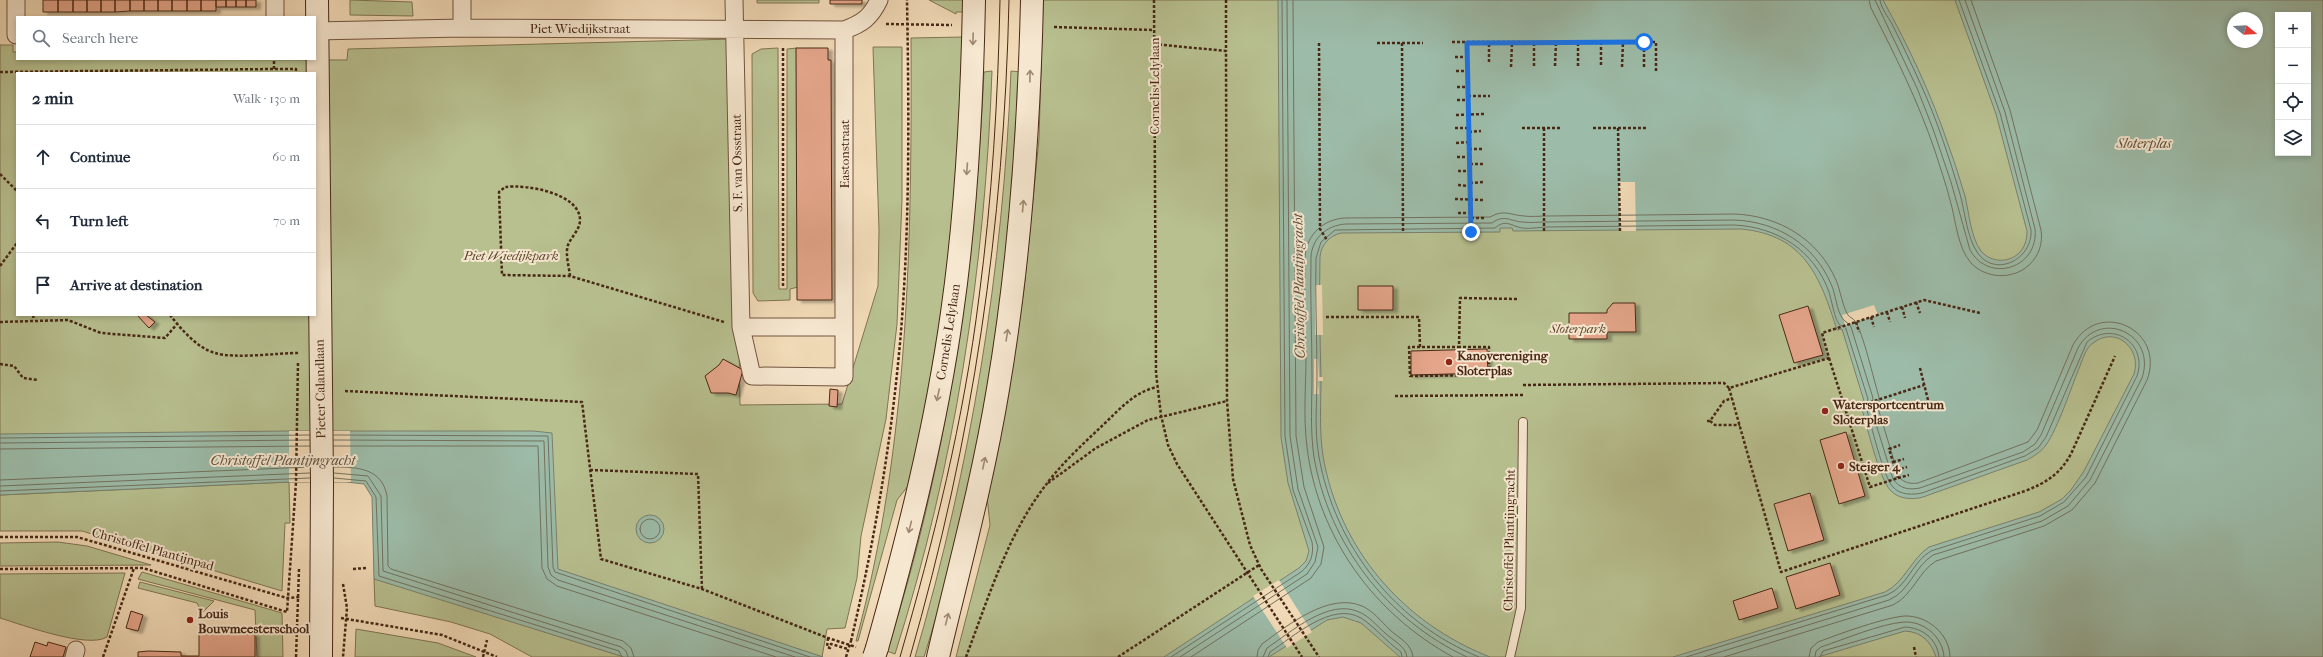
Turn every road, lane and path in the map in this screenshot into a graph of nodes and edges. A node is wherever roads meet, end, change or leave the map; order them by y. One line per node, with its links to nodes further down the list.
1 (16, 0): 23 (street)
2 (275, 0): 12 (street)
3 (317, 0): 22 (main road, Pieter Calandlaan)
4 (462, 0): 17 (street)
5 (734, 0): 18 (street, S. F. van Ossstraat)
6 (879, 0): 13 (street)
7 (907, 0): 14 (path)
8 (974, 0): 175 (main road, Cornelis Lelylaan, one-way to 175)
9 (1032, 0): 182 (main road, one-way to 9)
10 (1154, 0): 21 (path, Cornelis Lelylaan)
11 (1226, 0): 39 (path)
12 (275, 16)
13 (864, 21): 14 (path); 20 (street)
14 (908, 24): 15 (path); 173 (path, bridge)
15 (952, 25)
16 (1054, 27): 21 (path)
17 (462, 28): 18 (street, Piet Wiedijkstraat); 22 (street, Piet Wiedijkstraat)
18 (734, 28): 19 (street, Piet Wiedijkstraat); 123 (street, S. F. van Ossstraat)
19 (783, 29): 20 (street, Piet Wiedijkstraat); 106 (path)
20 (844, 30): 124 (street, Eastonstraat)
21 (1154, 30): 38 (path, Cornelis Lelylaan)
22 (316, 31): 177 (main road, Pieter Calandlaan)
23 (11, 35)
24 (1452, 42): 36 (path)
25 (1512, 42): 26 (path); 37 (path); 48 (path)
26 (1534, 42): 27 (path); 45 (path)
27 (1556, 42): 28 (path); 46 (path)
28 (1578, 42): 29 (path); 47 (path)
29 (1601, 42): 30 (path); 44 (path)
30 (1623, 42): 31 (path); 49 (path)
31 (1644, 42): 50 (path); 57 (path)
32 (1319, 43): 102 (path)
33 (1377, 43): 34 (path)
34 (1402, 43): 35 (path); 100 (path)
35 (1423, 43)
36 (1467, 43): 37 (path); 41 (path)
37 (1489, 43): 43 (path)
38 (1154, 44): 39 (path); 138 (path, Cornelis Lelylaan)
39 (1226, 51): 144 (path)
40 (1455, 57): 41 (path)
41 (1467, 57): 54 (path)
42 (274, 60): 51 (path)
43 (1489, 62)
44 (1601, 65)
45 (1534, 66)
46 (1555, 66)
47 (1578, 66)
48 (1511, 67)
49 (1622, 67)
50 (1644, 67)
51 (274, 69): 52 (path); 56 (path)
52 (296, 69)
53 (1456, 71): 54 (path)
54 (1468, 71): 59 (path)
55 (0, 72): 56 (path)
56 (143, 72)
57 (1656, 73)
58 (1457, 87): 59 (path)
59 (1468, 87): 60 (path)
60 (1468, 96): 61 (path); 63 (path)
61 (1490, 96)
62 (1457, 100): 63 (path)
63 (1468, 100): 64 (path)
64 (1469, 114): 65 (path); 66 (path); 74 (path)
65 (1484, 114)
66 (1456, 115)
67 (1455, 128): 74 (path)
68 (1522, 128): 69 (path)
69 (1544, 128): 70 (path); 98 (path)
70 (1560, 128)
71 (1593, 128): 72 (path)
72 (1618, 128): 73 (path); 99 (path)
73 (1648, 128)
74 (1469, 130): 75 (path); 76 (path)
75 (1482, 131)
76 (1469, 142): 77 (path); 79 (path)
77 (1456, 143)
78 (1484, 148): 79 (path)
79 (1469, 149): 81 (path)
80 (1457, 157): 81 (path)
81 (1469, 157): 82 (path)
82 (1470, 164): 83 (path); 85 (path)
83 (1484, 164)
84 (1458, 171): 85 (path)
85 (1470, 171): 88 (path)
86 (0, 174): 90 (path)
87 (1484, 182): 88 (path)
88 (1470, 184): 89 (path); 92 (path)
89 (1458, 185)
90 (16, 190)
91 (1455, 199): 92 (path)
92 (1470, 200): 93 (path); 95 (path)
93 (1483, 200)
94 (1458, 213): 95 (path)
95 (1471, 213): 96 (path)
96 (1471, 218): 97 (path); 101 (path)
97 (1485, 218)
98 (1544, 231)
99 (1620, 231)
100 (1403, 232)
101 (1471, 232)
102 (1327, 240)
103 (16, 244): 104 (path)
104 (0, 266)
105 (570, 276): 105 (path); 123 (path)
106 (783, 286)
107 (1518, 299): 129 (path)
108 (1916, 302): 109 (path); 111 (path); 112 (path)
109 (1902, 307): 110 (path); 117 (path)
110 (1887, 312): 116 (path); 121 (path)
111 (1920, 313)
112 (1980, 313)
113 (33, 316): 118 (path)
114 (171, 316): 122 (path)
115 (1326, 317): 128 (path)
116 (1871, 317): 120 (path); 125 (path)
117 (1905, 318)
118 (34, 320): 119 (path); 122 (path)
119 (0, 322)
120 (1856, 322): 126 (path); 132 (path)
121 (1890, 322)
122 (177, 324): 130 (path)
123 (741, 327): 124 (street); 124 (street, Eastonstraat)
124 (844, 327)
125 (1874, 328)
126 (1859, 332)
127 (299, 345): 130 (path)
128 (1420, 347): 129 (path); 129 (path)
129 (1459, 347)
130 (299, 353): 168 (path)
131 (2114, 356): 149 (path)
132 (1829, 358): 139 (path); 146 (path)
133 (0, 364): 135 (path)
134 (1920, 368): 137 (path)
135 (38, 380)
136 (1523, 384): 139 (path)
137 (1924, 385): 145 (path); 146 (path)
138 (1157, 388): 147 (path, Cornelis Lelylaan); 158 (path)
139 (1729, 388): 143 (path)
140 (345, 391): 154 (path)
141 (1523, 395): 142 (path)
142 (1395, 396)
143 (1732, 398): 149 (path); 149 (path)
144 (1227, 401): 147 (path); 160 (path)
145 (1929, 404)
146 (1846, 410): 157 (path)
147 (1161, 416): 158 (path); 165 (path, Cornelis Lelylaan)
148 (1522, 422): 187 (lane, Christoffel Plantijngracht)
149 (1740, 425)
150 (1900, 445): 152 (path)
151 (1904, 459): 152 (path)
152 (1893, 462): 155 (path)
153 (1907, 467): 155 (path)
154 (590, 470): 167 (path); 167 (path)
155 (1896, 470): 157 (path)
156 (1909, 475): 157 (path)
157 (1898, 478)
158 (1045, 486): 183 (path)
159 (0, 537): 168 (path, Christoffel Plantijnpad)
160 (1259, 565): 165 (path); 186 (path)
161 (134, 568): 163 (path); 168 (path); 176 (path)
162 (366, 568): 164 (path)
163 (0, 569)
164 (353, 569)
165 (1246, 572): 184 (path); 185 (path, Cornelis Lelylaan)
166 (343, 580): 170 (path)
167 (702, 589): 173 (path)
168 (287, 598): 169 (path, Christoffel Plantijnpad)
169 (298, 598)
170 (347, 619): 174 (path); 178 (path)
171 (487, 640): 174 (path)
172 (1914, 647): 188 (path)
173 (848, 649): 181 (path, bridge)
174 (484, 650): 179 (path); 180 (path)
175 (875, 653)
176 (102, 657)
177 (321, 657)
178 (343, 657)
179 (483, 657)
180 (497, 657)
181 (846, 657)
182 (938, 657)
183 (966, 657)
184 (1118, 657)
185 (1302, 657)
186 (1318, 657)
187 (1510, 657)
188 (1916, 657)

